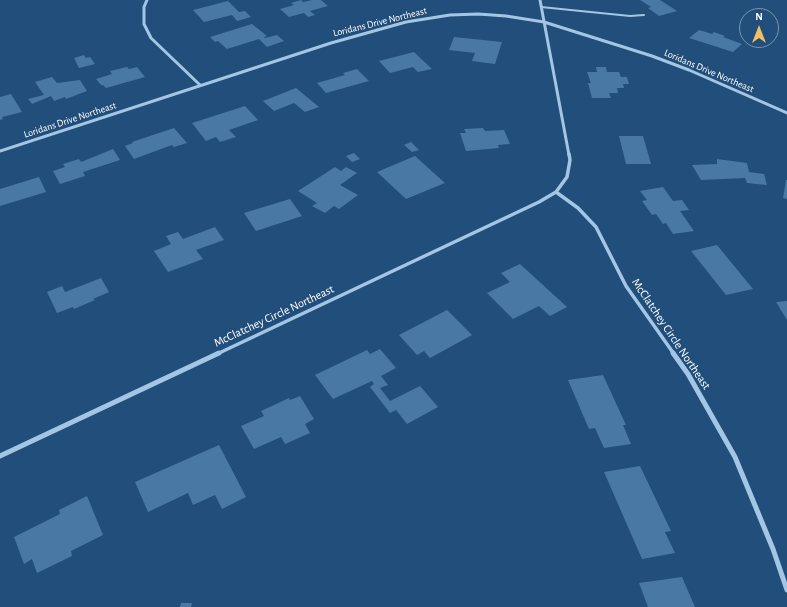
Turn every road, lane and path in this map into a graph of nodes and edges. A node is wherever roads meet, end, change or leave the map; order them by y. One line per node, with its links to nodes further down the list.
1 (147, 0): 6 (street)
2 (540, 0): 3 (street, McClatchey Circle Northeast)
3 (541, 7): 4 (lane); 5 (street, McClatchey Circle Northeast)
4 (644, 15)
5 (544, 22): 6 (street, Loridans Drive Northeast); 7 (street, Loridans Drive Northeast); 9 (street, McClatchey Circle Northeast)
6 (200, 85): 8 (street, Loridans Drive Northeast)
7 (787, 113)
8 (0, 151)
9 (556, 192): 10 (street, McClatchey Circle Northeast); 11 (street, McClatchey Circle Northeast)
10 (0, 456)
11 (787, 590)

